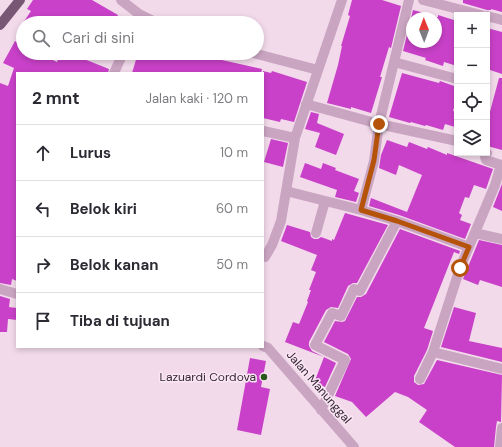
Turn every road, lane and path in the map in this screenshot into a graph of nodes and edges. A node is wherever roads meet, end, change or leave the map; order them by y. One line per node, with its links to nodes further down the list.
1 (20, 0): 10 (main road)
2 (121, 0): 7 (street)
3 (342, 0): 14 (street)
4 (410, 0): 13 (street)
5 (423, 0): 6 (street)
6 (469, 12)
7 (134, 16)
8 (490, 17): 9 (street)
9 (502, 20)
10 (0, 25)
11 (264, 56): 14 (street)
12 (120, 60): 15 (street)
13 (394, 62): 16 (street); 18 (street)
14 (318, 70): 17 (street)
15 (114, 72)
16 (454, 78)
17 (306, 104): 18 (street); 20 (street)
18 (379, 124): 21 (street); 26 (street)
19 (264, 131): 20 (street)
20 (295, 138): 24 (street)
21 (454, 140)
22 (486, 156): 23 (street)
23 (498, 186): 29 (street)
24 (286, 191): 25 (street); 32 (street)
25 (324, 201): 26 (street); 28 (street)
26 (361, 210): 27 (street)
27 (397, 221): 31 (street); 39 (street)
28 (316, 232)
29 (475, 233): 30 (street); 31 (street)
30 (502, 239)
31 (469, 247): 36 (street)
32 (265, 257)
33 (0, 289): 34 (street)
34 (16, 294)
35 (264, 346): 39 (street, Jalan Manunggal)
36 (433, 352): 37 (street); 38 (street)
37 (502, 369)
38 (420, 379)
39 (321, 410): 41 (street, Jalan Manunggal)
40 (502, 428): 42 (street)
41 (354, 447)
42 (500, 447)

